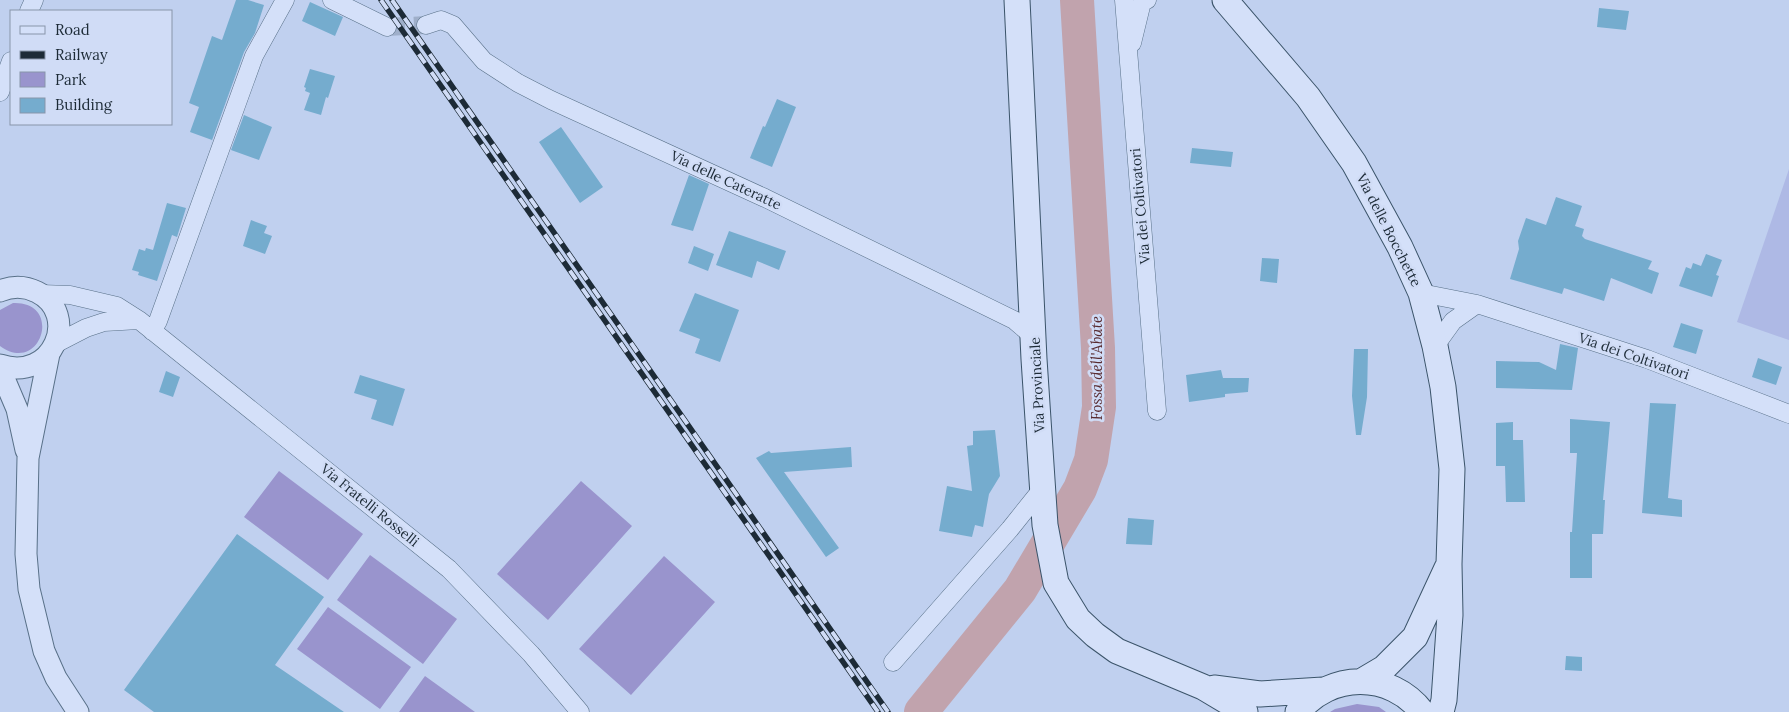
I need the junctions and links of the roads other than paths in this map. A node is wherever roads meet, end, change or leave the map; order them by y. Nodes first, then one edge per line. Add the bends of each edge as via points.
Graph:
1 (285, 0) edge
2 (332, 0) edge
3 (1017, 0) edge
4 (1124, 0) edge
5 (1147, 0) edge
6 (1225, 0) edge
7 (426, 25) tunnel mouth
8 (387, 26) tunnel mouth
9 (1128, 58) junction
10 (10, 64) edge
11 (0, 92) edge
12 (0, 273) edge
13 (21, 287) junction
14 (0, 291) edge
15 (1421, 293) junction
16 (41, 294) junction
17 (1477, 304) junction
18 (146, 326) junction
19 (1034, 337) junction
20 (1435, 346) junction
21 (52, 349) junction
22 (0, 365) edge
23 (0, 369) edge
24 (1157, 411) dead end
25 (1789, 414) edge
26 (28, 458) junction
27 (1042, 489) junction
28 (1449, 564) junction
29 (893, 662) dead end
30 (1362, 681) junction
31 (1203, 687) junction
32 (1323, 690) junction
33 (78, 712) edge
34 (580, 712) edge
35 (1245, 712) edge
36 (1298, 712) edge
37 (1422, 712) edge
38 (1441, 712) edge

1 - 18 street via 254,56 158,321
2 - 8 street
3 - 19 main road, Via Provinciale
4 - 9 street, Via dei Coltivatori
5 - 9 street via 1142,2
6 - 15 main road, Via delle Bocchette via 1308,97 1354,163
7 - 19 street, Via delle Cateratte via 441,20 453,25 484,61 518,83 774,202 1014,320
9 - 24 street, Via dei Coltivatori
10 - 11 street
12 - 13 street
13 - 14 street
13 - 16 street
15 - 17 street, Via dei Coltivatori
15 - 20 main road, Via delle Bocchette
16 - 18 street, Via Fratelli Rosselli via 70,295 117,306
16 - 21 street via 57,317 58,333
17 - 20 street via 1453,321
17 - 25 street, Via dei Coltivatori via 1646,359
18 - 21 street via 104,322 86,328
18 - 34 street, Via Fratelli Rosselli via 449,569 532,654
19 - 27 main road, Via Provinciale
20 - 28 main road, Via delle Bocchette via 1452,469
21 - 22 street via 38,363 25,368 11,369
21 - 26 street
23 - 26 street via 17,409
26 - 33 street via 26,554 30,589 44,651 56,678
27 - 29 street
27 - 31 main road, Via Provinciale via 1056,583 1078,619 1118,651
28 - 30 main road, Via delle Bocchette via 1415,637 1384,668
28 - 38 main road, Via delle Bocchette via 1450,615
30 - 32 main road via 1342,683
30 - 37 main road via 1400,691
31 - 32 main road, Via Provinciale via 1260,694
31 - 35 main road, Via Provinciale
32 - 36 main road

